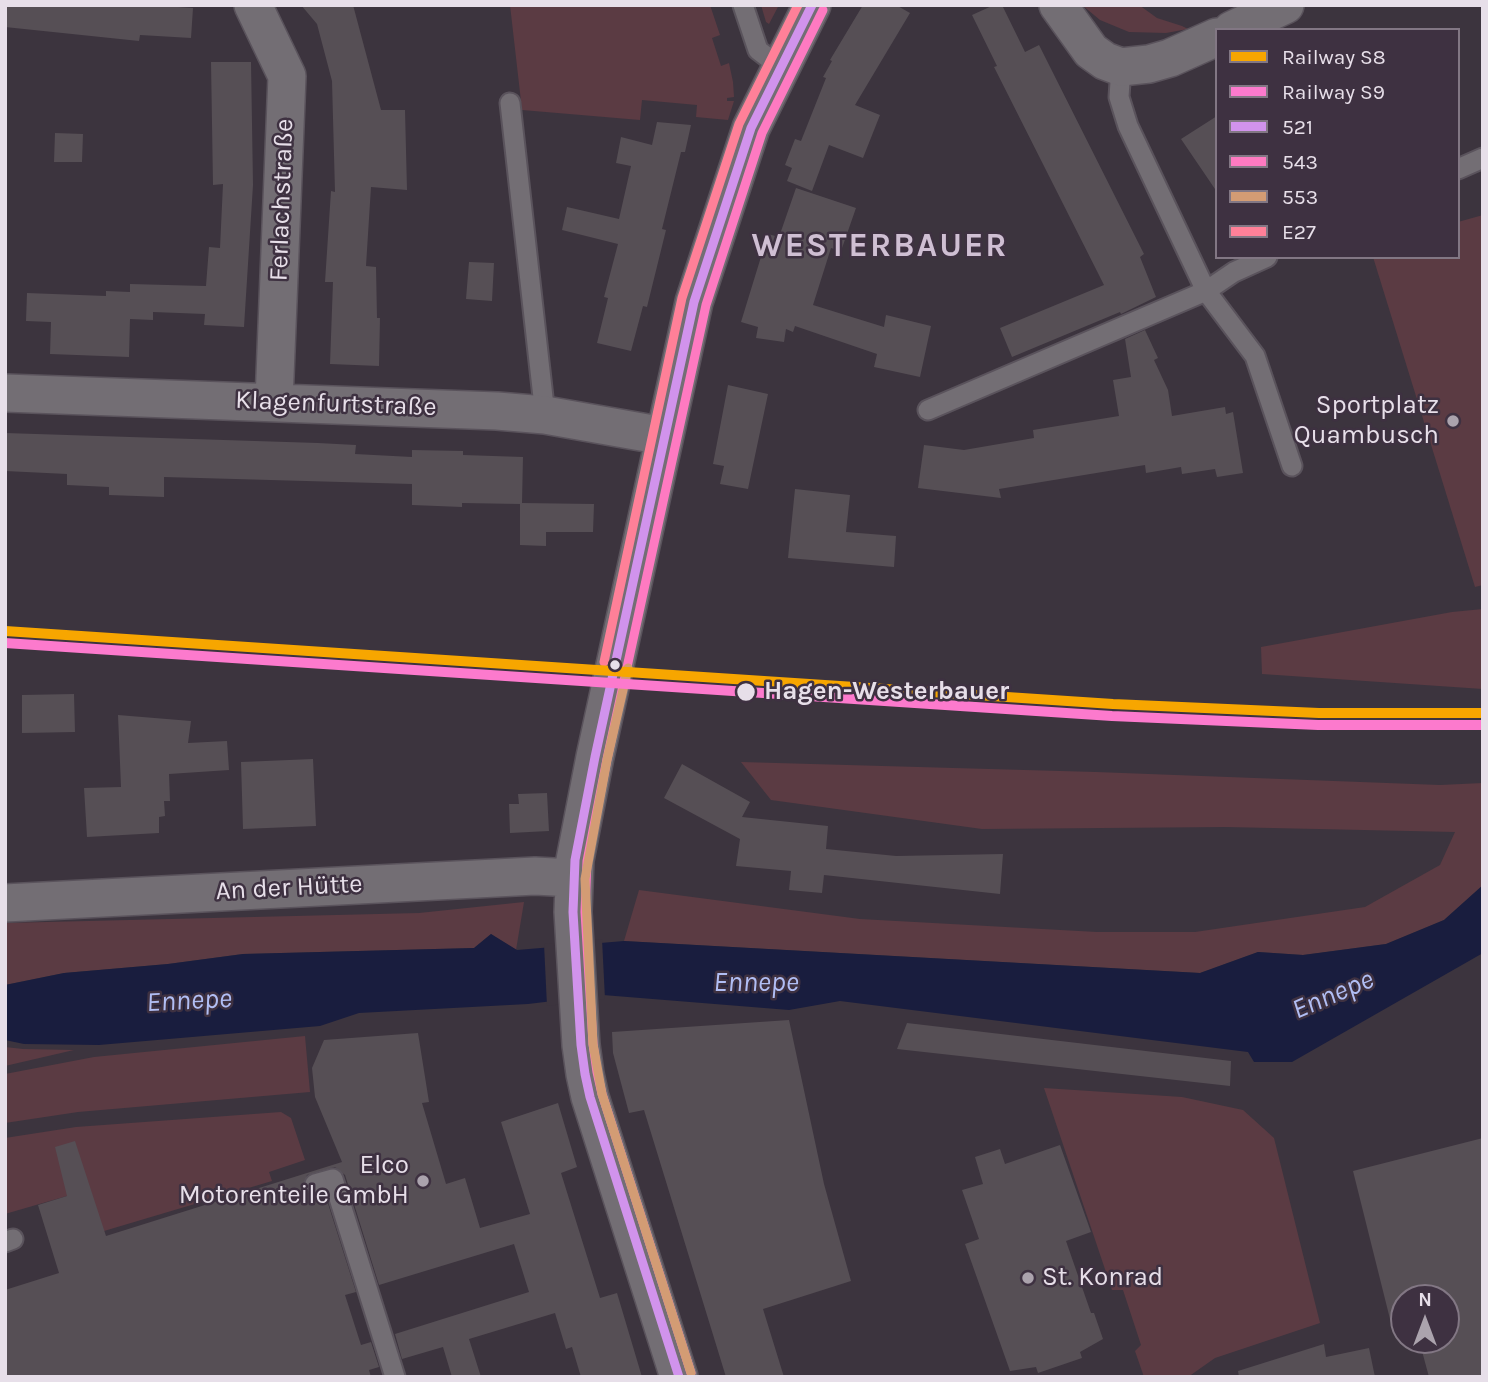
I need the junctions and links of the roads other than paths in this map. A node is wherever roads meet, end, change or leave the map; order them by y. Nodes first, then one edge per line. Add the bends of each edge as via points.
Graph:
1 (253, 5) edge
2 (743, 5) edge
3 (811, 5) edge
4 (1059, 5) edge
5 (1286, 5) edge
6 (1236, 28) edge
7 (1215, 38) edge
8 (780, 67) junction
9 (1121, 67) junction
10 (510, 103) dead end
11 (1483, 158) edge
12 (1460, 168) edge
13 (1263, 259) edge
14 (1206, 290) junction
15 (5, 393) edge
16 (274, 401) junction
17 (928, 410) dead end
18 (545, 415) junction
19 (664, 436) junction
20 (1292, 466) dead end
21 (573, 895) junction
22 (5, 903) edge
23 (315, 1184) dead end
24 (393, 1376) edge
25 (679, 1377) edge

1 - 16 street, Ferlachstraße via 287,76
2 - 8 lane via 758,50
3 - 8 street
4 - 9 street via 1091,51
5 - 6 street
7 - 9 street via 1170,58
8 - 19 street via 751,128 694,302
9 - 14 lane via 1119,97 1128,126
10 - 18 lane
11 - 12 lane
13 - 14 lane
14 - 17 lane
14 - 20 lane via 1255,356
15 - 16 street, Klagenfurtstraße
16 - 18 street, Klagenfurtstraße
18 - 19 street, Klagenfurtstraße
19 - 21 street via 595,757
21 - 22 street, An der Hütte via 535,876
21 - 25 street via 581,1045 590,1097
23 - 24 lane via 333,1179 356,1283

